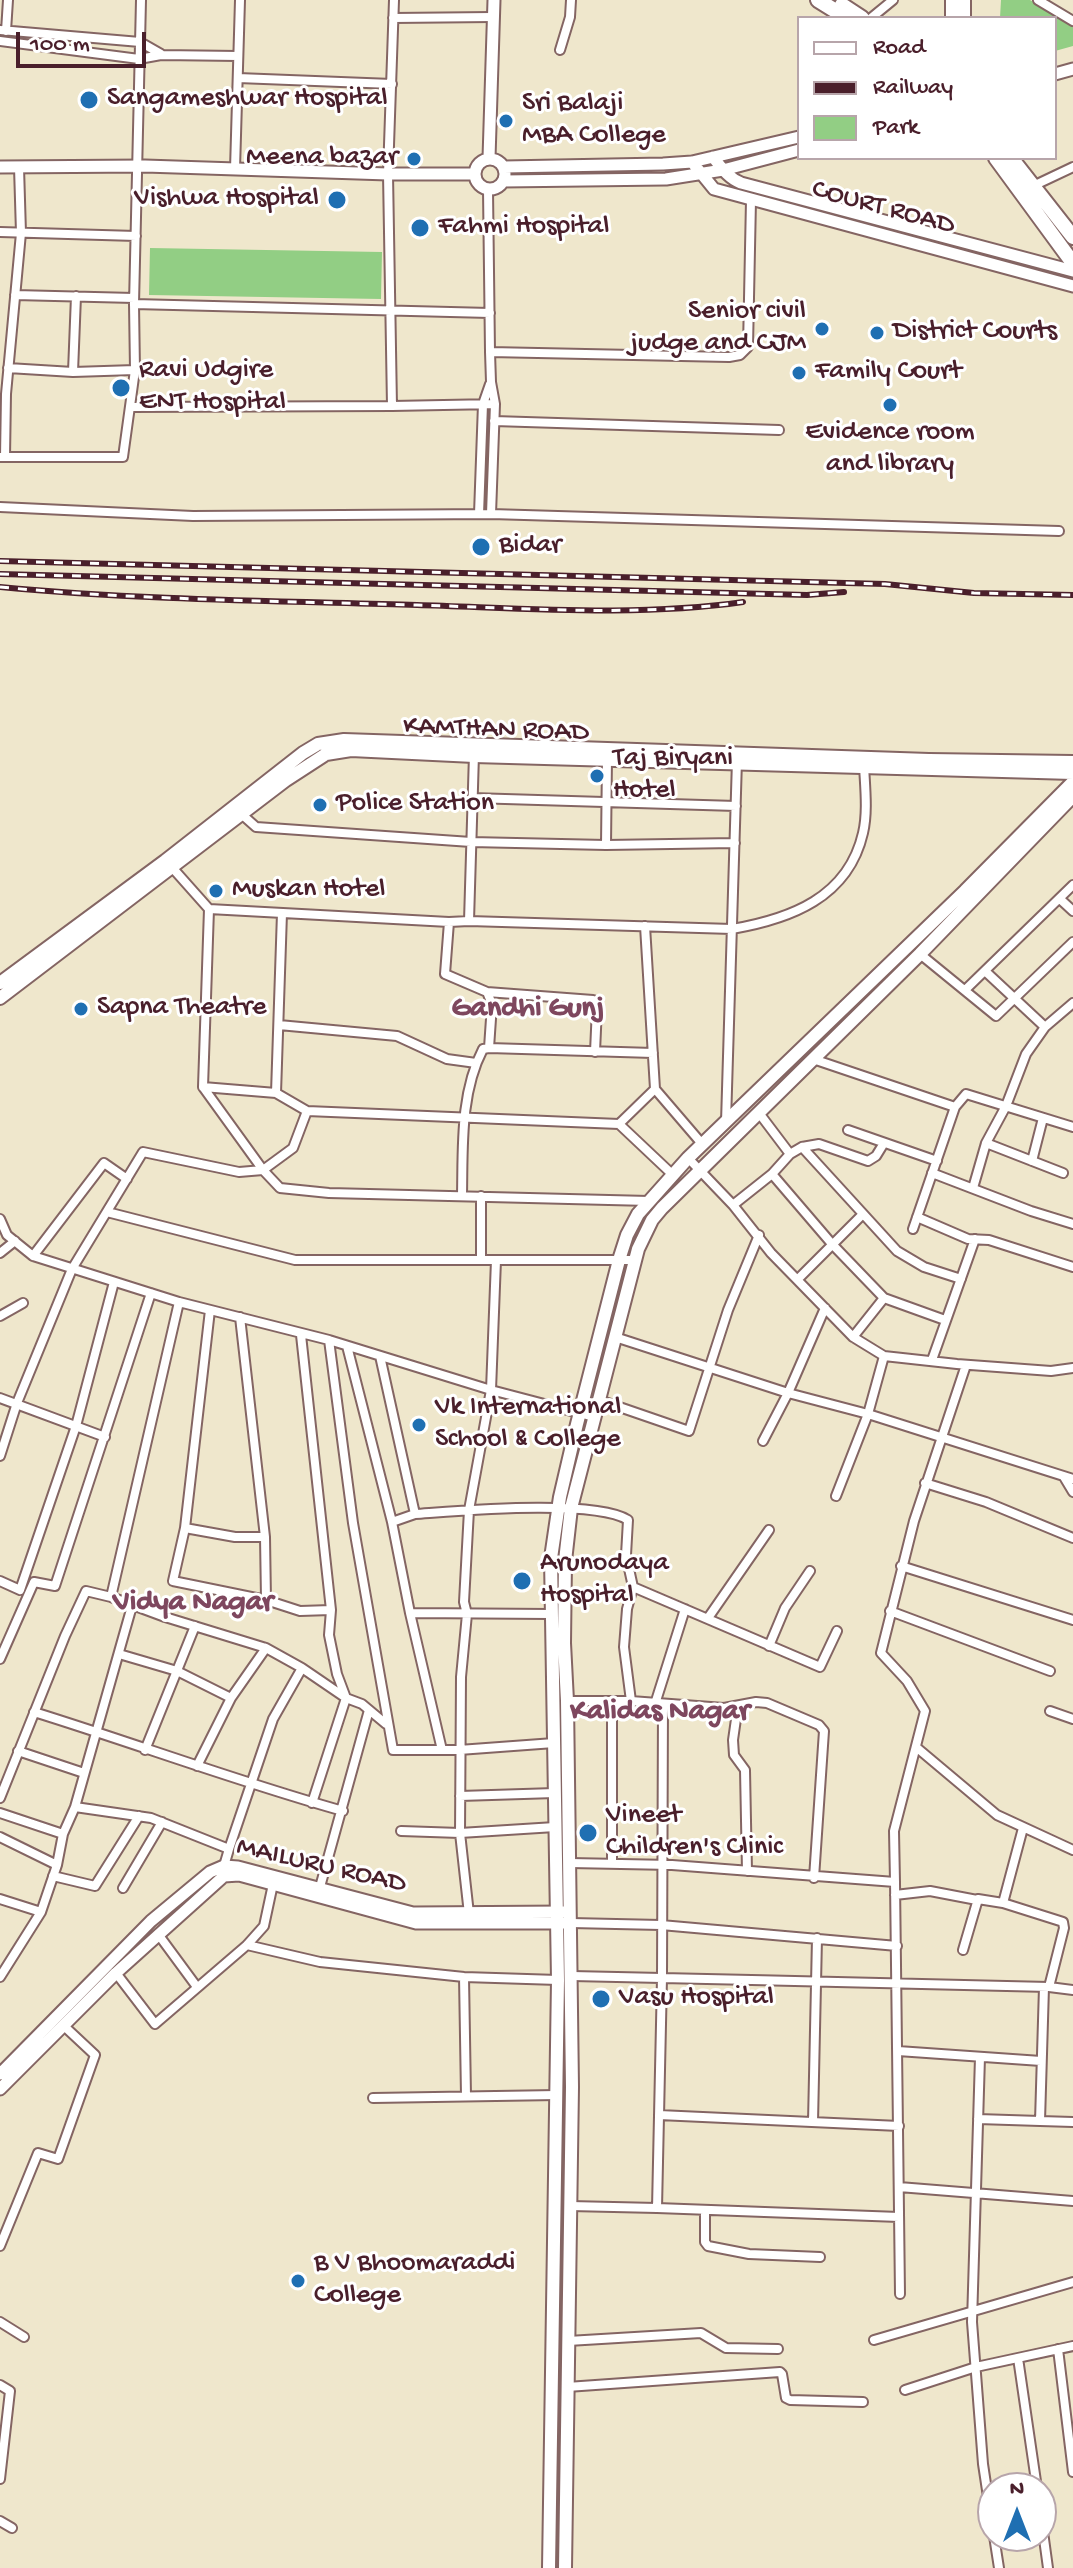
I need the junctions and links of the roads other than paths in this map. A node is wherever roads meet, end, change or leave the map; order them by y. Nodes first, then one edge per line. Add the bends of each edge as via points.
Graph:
1 (8, 0) edge
2 (141, 0) edge
3 (240, 0) edge
4 (394, 0) edge
5 (494, 0) edge
6 (571, 0) edge
7 (818, 0) edge
8 (835, 0) edge
9 (893, 0) edge
10 (1038, 0) edge
11 (844, 16) edge
12 (859, 16) edge
13 (873, 16) edge
14 (493, 17) junction
15 (393, 18) junction
16 (1073, 21) edge
17 (3, 30) edge
18 (0, 41) edge
19 (140, 42) junction
20 (560, 50) dead end
21 (161, 55) junction
22 (238, 56) junction
23 (139, 59) junction
24 (238, 78) junction
25 (392, 84) junction
26 (797, 137) edge
27 (797, 151) edge
28 (713, 157) junction
29 (489, 158) junction
30 (997, 160) edge
31 (1013, 160) edge
32 (692, 162) junction
33 (139, 166) junction
34 (0, 167) edge
35 (19, 167) junction
36 (504, 167) junction
37 (1073, 167) edge
38 (235, 169) junction
39 (723, 170) junction
40 (388, 174) junction
41 (474, 174) junction
42 (702, 174) junction
43 (503, 181) junction
44 (1033, 186) junction
45 (488, 190) junction
46 (751, 200) junction
47 (867, 216) junction
48 (862, 229) junction
49 (0, 232) edge
50 (21, 233) junction
51 (136, 236) junction
52 (1073, 237) edge
53 (1073, 263) edge
54 (1073, 271) edge
55 (1073, 286) edge
56 (15, 295) junction
57 (76, 296) junction
58 (134, 301) junction
59 (392, 311) junction
60 (490, 313) junction
61 (0, 328) edge
62 (12, 328) junction
63 (490, 352) junction
64 (8, 368) junction
65 (135, 370) junction
66 (73, 372) junction
67 (491, 382) junction
68 (3, 394) edge
69 (483, 404) junction
70 (495, 404) junction
71 (392, 406) junction
72 (132, 407) junction
73 (494, 421) junction
74 (779, 430) dead end
75 (3, 457) edge
76 (0, 507) edge
77 (479, 514) junction
78 (491, 514) junction
79 (1059, 531) dead end
80 (474, 751) junction
81 (607, 758) junction
82 (737, 758) junction
83 (1073, 762) edge
84 (864, 763) junction
85 (1073, 773) edge
86 (1073, 783) edge
87 (1073, 796) edge
88 (472, 798) junction
89 (607, 803) junction
90 (736, 806) junction
91 (238, 810) junction
92 (471, 842) junction
93 (735, 843) junction
94 (606, 845) junction
95 (169, 864) junction
96 (1073, 885) edge
97 (1060, 899) junction
98 (209, 909) junction
99 (1073, 911) edge
100 (282, 913) junction
101 (469, 921) junction
102 (449, 922) junction
103 (645, 926) junction
104 (732, 929) junction
105 (1073, 942) edge
106 (920, 954) junction
107 (38, 962) junction
108 (985, 971) junction
109 (0, 983) edge
110 (965, 990) junction
111 (487, 992) junction
112 (1013, 997) junction
113 (0, 998) edge
114 (1073, 1003) edge
115 (279, 1025) junction
116 (1045, 1027) junction
117 (489, 1048) junction
118 (595, 1052) junction
119 (653, 1053) junction
120 (813, 1059) junction
121 (476, 1063) junction
122 (203, 1087) junction
123 (655, 1089) junction
124 (276, 1093) junction
125 (1006, 1106) junction
126 (955, 1107) junction
127 (307, 1111) junction
128 (759, 1113) junction
129 (464, 1118) junction
130 (1043, 1118) junction
131 (726, 1123) junction
132 (619, 1124) junction
133 (1073, 1127) edge
134 (848, 1130) dead end
135 (884, 1143) junction
136 (986, 1143) junction
137 (703, 1145) junction
138 (802, 1147) junction
139 (790, 1154) junction
140 (688, 1158) junction
141 (937, 1161) junction
142 (1032, 1161) junction
143 (263, 1170) junction
144 (702, 1171) junction
145 (932, 1173) junction
146 (1063, 1173) dead end
147 (772, 1174) junction
148 (673, 1175) junction
149 (127, 1179) junction
150 (973, 1188) junction
151 (462, 1195) junction
152 (481, 1196) junction
153 (649, 1201) junction
154 (733, 1205) junction
155 (107, 1212) junction
156 (863, 1214) junction
157 (917, 1217) junction
158 (0, 1219) edge
159 (1073, 1224) edge
160 (913, 1229) dead end
161 (759, 1235) junction
162 (975, 1239) junction
163 (15, 1241) junction
164 (832, 1244) junction
165 (0, 1253) edge
166 (33, 1256) junction
167 (481, 1260) junction
168 (496, 1260) junction
169 (619, 1260) junction
170 (635, 1260) junction
171 (1073, 1267) edge
172 (72, 1269) junction
173 (798, 1279) junction
174 (961, 1279) junction
175 (114, 1282) junction
176 (151, 1293) junction
177 (884, 1298) junction
178 (179, 1302) junction
179 (23, 1303) dead end
180 (825, 1308) junction
181 (210, 1310) junction
182 (0, 1316) edge
183 (240, 1317) junction
184 (945, 1320) junction
185 (301, 1335) junction
186 (615, 1337) junction
187 (853, 1337) junction
188 (329, 1340) junction
189 (347, 1346) junction
190 (380, 1356) junction
191 (884, 1356) junction
192 (932, 1360) junction
193 (966, 1365) junction
194 (710, 1366) junction
195 (1073, 1368) edge
196 (491, 1390) junction
197 (788, 1393) junction
198 (0, 1398) edge
199 (599, 1400) junction
200 (17, 1403) junction
201 (579, 1414) junction
202 (868, 1414) junction
203 (594, 1417) junction
204 (76, 1426) junction
205 (105, 1437) junction
206 (940, 1438) junction
207 (763, 1441) dead end
208 (0, 1456) edge
209 (1069, 1478) edge
210 (925, 1483) junction
211 (1073, 1492) edge
212 (836, 1496) dead end
213 (564, 1508) junction
214 (469, 1510) junction
215 (415, 1514) junction
216 (392, 1522) junction
217 (185, 1528) junction
218 (769, 1530) dead end
219 (265, 1537) junction
220 (1073, 1538) edge
221 (901, 1566) junction
222 (810, 1571) dead end
223 (0, 1581) edge
224 (633, 1587) junction
225 (111, 1597) junction
226 (266, 1600) junction
227 (132, 1606) junction
228 (685, 1609) junction
229 (331, 1610) junction
230 (890, 1611) junction
231 (410, 1613) junction
232 (467, 1614) junction
233 (551, 1614) junction
234 (708, 1618) junction
235 (1073, 1620) edge
236 (195, 1626) junction
237 (837, 1631) dead end
238 (769, 1646) junction
239 (266, 1648) junction
240 (119, 1654) junction
241 (0, 1659) edge
242 (302, 1668) junction
243 (177, 1671) junction
244 (1050, 1671) dead end
245 (231, 1698) junction
246 (346, 1698) junction
247 (567, 1701) junction
248 (631, 1701) junction
249 (612, 1702) junction
250 (659, 1704) junction
251 (742, 1706) junction
252 (369, 1710) junction
253 (1050, 1711) dead end
254 (34, 1712) junction
255 (1073, 1719) edge
256 (387, 1724) junction
257 (97, 1731) junction
258 (554, 1743) junction
259 (916, 1747) junction
260 (145, 1750) junction
261 (442, 1750) junction
262 (459, 1750) junction
263 (18, 1751) junction
264 (197, 1766) junction
265 (84, 1773) junction
266 (251, 1783) junction
267 (555, 1793) junction
268 (460, 1796) junction
269 (0, 1798) edge
270 (312, 1803) junction
271 (75, 1807) junction
272 (343, 1811) junction
273 (0, 1813) edge
274 (139, 1816) junction
275 (162, 1822) junction
276 (555, 1827) junction
277 (1023, 1828) junction
278 (401, 1831) dead end
279 (460, 1833) junction
280 (63, 1834) junction
281 (0, 1837) edge
282 (229, 1849) junction
283 (1073, 1850) edge
284 (570, 1863) junction
285 (612, 1864) junction
286 (57, 1865) junction
287 (663, 1865) junction
288 (224, 1866) junction
289 (747, 1871) junction
290 (53, 1876) junction
291 (814, 1878) junction
292 (895, 1882) junction
293 (273, 1884) junction
294 (320, 1887) junction
295 (123, 1888) dead end
296 (895, 1895) junction
297 (0, 1899) edge
298 (977, 1900) junction
299 (1003, 1903) junction
300 (41, 1912) junction
301 (469, 1914) junction
302 (556, 1918) junction
303 (571, 1918) junction
304 (661, 1925) junction
305 (158, 1934) junction
306 (817, 1938) junction
307 (247, 1945) junction
308 (897, 1946) junction
309 (963, 1950) dead end
310 (116, 1973) junction
311 (572, 1976) junction
312 (0, 1977) edge
313 (464, 1977) junction
314 (662, 1978) junction
315 (558, 1980) junction
316 (897, 1982) junction
317 (818, 1983) junction
318 (197, 1987) junction
319 (1047, 1987) junction
320 (1073, 1990) edge
321 (64, 2026) junction
322 (898, 2051) junction
323 (980, 2057) junction
324 (1041, 2061) junction
325 (0, 2074) edge
326 (0, 2089) edge
327 (557, 2095) junction
328 (466, 2096) junction
329 (373, 2098) dead end
330 (659, 2115) junction
331 (978, 2119) junction
332 (1040, 2121) junction
333 (813, 2122) junction
334 (1073, 2122) edge
335 (899, 2126) junction
336 (899, 2187) junction
337 (977, 2195) junction
338 (1073, 2201) edge
339 (570, 2206) junction
340 (657, 2208) junction
341 (705, 2210) junction
342 (899, 2217) junction
343 (0, 2246) edge
344 (820, 2257) dead end
345 (1073, 2282) edge
346 (900, 2294) dead end
347 (972, 2311) junction
348 (0, 2322) edge
349 (24, 2337) dead end
350 (874, 2340) dead end
351 (568, 2341) junction
352 (1073, 2346) edge
353 (778, 2349) dead end
354 (1058, 2349) junction
355 (1018, 2358) junction
356 (976, 2367) junction
357 (0, 2385) edge
358 (567, 2387) junction
359 (905, 2390) dead end
360 (863, 2402) dead end
361 (3, 2417) edge
362 (984, 2472) edge
363 (1035, 2472) edge
364 (1073, 2472) edge
365 (0, 2479) edge
366 (0, 2521) edge
367 (12, 2528) dead end
368 (549, 2568) edge
369 (565, 2568) edge

1 - 17 street
2 - 19 street
3 - 22 street
4 - 15 street
5 - 14 street
6 - 20 street
7 - 11 highway
8 - 12 highway
9 - 13 street
10 - 16 street
14 - 15 street
14 - 29 street
15 - 25 street
17 - 19 street
18 - 23 street
19 - 21 street
19 - 23 street
21 - 22 street
21 - 23 street
22 - 24 street
23 - 33 street
24 - 25 street
24 - 38 street
25 - 40 street
26 - 28 street
27 - 39 street
28 - 32 street
28 - 39 street
29 - 36 street
29 - 41 street via 478,163
30 - 53 highway
31 - 44 highway
32 - 36 street
32 - 42 street, COURT ROAD
33 - 35 street
33 - 38 street
33 - 51 street
34 - 35 street
35 - 50 street
36 - 43 street
37 - 44 street
38 - 40 street
39 - 42 street
39 - 47 street via 741,183
40 - 41 street
40 - 59 street
41 - 45 street via 478,185
42 - 43 street
42 - 46 street, COURT ROAD via 714,189
43 - 45 street
44 - 52 highway
45 - 60 street
46 - 48 street, COURT ROAD
46 - 63 street via 748,347 740,355
47 - 48 street
47 - 54 street
48 - 55 street, COURT ROAD
49 - 50 street
50 - 51 street
50 - 56 street
51 - 58 street
56 - 57 street
56 - 62 street
57 - 58 street
57 - 66 street
58 - 59 street
58 - 65 street
59 - 60 street
59 - 71 street
60 - 63 street
61 - 62 street
62 - 64 street
63 - 67 street
64 - 66 street
64 - 68 street
65 - 66 street
65 - 72 street
67 - 69 street
67 - 70 street
68 - 75 street
69 - 70 street
69 - 71 street
69 - 77 street
70 - 73 street
71 - 72 street
72 - 75 street via 123,457
73 - 74 street
73 - 78 street
76 - 77 street via 193,516
77 - 78 street
78 - 79 street
80 - 81 main road, KAMTHAN ROAD
80 - 82 main road, KAMTHAN ROAD
80 - 88 street
80 - 91 main road, KAMTHAN ROAD via 344,740 318,744 278,770
81 - 82 main road, KAMTHAN ROAD
81 - 89 street
82 - 84 main road, KAMTHAN ROAD
82 - 90 street
83 - 84 main road, KAMTHAN ROAD
84 - 85 main road, KAMTHAN ROAD
84 - 104 street via 863,833 847,871 815,903 769,922
86 - 131 main road
87 - 106 main road
88 - 89 street
88 - 92 street
89 - 90 street
89 - 94 street
90 - 93 street
91 - 92 street via 256,827
91 - 95 main road, KAMTHAN ROAD
92 - 94 street
92 - 101 street
93 - 94 street
93 - 104 street
95 - 98 street
95 - 107 main road, KAMTHAN ROAD
96 - 97 street
97 - 99 street
97 - 108 street
98 - 100 street
98 - 122 street
100 - 102 street
100 - 115 street
101 - 102 street
101 - 103 street
102 - 111 street via 445,974
103 - 104 street
103 - 119 street
104 - 131 street
105 - 112 street
106 - 110 street
106 - 120 main road
107 - 109 main road, KAMTHAN ROAD
107 - 113 main road, KAMTHAN ROAD
108 - 110 street
108 - 112 street
110 - 112 street via 996,1016
111 - 117 street via 492,1004
111 - 118 street via 593,1000
112 - 116 street
114 - 116 street
115 - 121 street via 397,1036 447,1059
115 - 124 street
116 - 125 street via 1026,1054
117 - 118 street
117 - 121 street
118 - 119 street
119 - 123 street
120 - 126 street
120 - 128 main road
121 - 129 street
122 - 124 street
122 - 143 street
123 - 132 street
123 - 137 street
124 - 127 street
125 - 126 street via 966,1094
125 - 130 street
125 - 136 street
126 - 141 street
127 - 129 street
127 - 143 street via 293,1148
128 - 139 street
128 - 144 main road
129 - 132 street
129 - 151 street
130 - 133 street
130 - 142 street
131 - 137 main road
132 - 148 street
134 - 135 street
135 - 138 street via 868,1161 819,1144
135 - 141 street
136 - 142 street
136 - 150 street
137 - 140 main road
138 - 139 street
138 - 156 street
139 - 147 street
140 - 144 street
140 - 148 main road
141 - 145 street
142 - 146 street
143 - 149 street via 239,1172 143,1152
143 - 151 street via 280,1188
144 - 154 street
144 - 170 main road via 652,1220
145 - 150 street
145 - 157 street
147 - 154 street
147 - 164 street
148 - 153 main road
149 - 155 street
149 - 166 street via 104,1163
150 - 159 street
151 - 152 street
152 - 153 street
152 - 167 street
153 - 169 main road via 633,1222
154 - 161 street
155 - 167 street via 295,1260
155 - 172 street
156 - 164 street
156 - 174 street via 897,1251
157 - 160 street
157 - 162 street
158 - 163 street
161 - 173 street
161 - 194 street
162 - 171 street
162 - 174 street
163 - 165 street
163 - 166 street
164 - 173 street
164 - 177 street
166 - 172 street
167 - 168 street
168 - 169 street
168 - 196 street
169 - 170 street
169 - 201 main road
170 - 186 main road
172 - 175 street
172 - 200 street
173 - 180 street
174 - 184 street
175 - 176 street
175 - 204 street
176 - 178 street
176 - 205 street
177 - 184 street
177 - 187 street
178 - 181 street
178 - 225 street
179 - 182 street
180 - 187 street
180 - 197 street
181 - 183 street
181 - 217 street
183 - 185 street
183 - 219 street
184 - 192 street
185 - 188 street
185 - 229 street
186 - 194 street
186 - 199 main road
187 - 191 street
188 - 189 street
188 - 256 street
189 - 190 street
189 - 216 street
190 - 196 street
190 - 215 street
191 - 192 street
191 - 202 street
192 - 193 street
193 - 195 street
193 - 206 street
194 - 197 street
194 - 199 street via 689,1431
196 - 201 street
196 - 214 street
197 - 202 street
197 - 207 street
198 - 200 street
199 - 203 main road
200 - 204 street
200 - 208 street
201 - 203 street
201 - 213 main road
202 - 206 street
202 - 212 street
203 - 213 main road
204 - 205 street
204 - 223 street via 20,1590
205 - 241 street via 55,1586 34,1582
206 - 209 street
206 - 210 street
209 - 211 street
210 - 220 street
210 - 221 street
213 - 214 street
213 - 224 street via 619,1514 628,1520 626,1555
213 - 233 main road via 551,1558
213 - 247 main road
214 - 215 street
214 - 232 street
215 - 216 street
216 - 231 street
217 - 219 street
217 - 226 street via 173,1581
218 - 234 street
219 - 226 street
221 - 230 street
221 - 235 street
222 - 238 street via 785,1608
224 - 228 street
224 - 248 street via 624,1647
225 - 227 street
225 - 254 street via 83,1593
226 - 229 street via 300,1611
227 - 236 street
227 - 240 street
228 - 234 street
228 - 250 street
229 - 246 street via 329,1635
230 - 244 street
230 - 259 street via 881,1653 925,1711
231 - 232 street
231 - 261 street
232 - 233 street
232 - 262 street
233 - 258 main road
234 - 238 street
236 - 239 street
236 - 243 street
237 - 238 street via 820,1667
239 - 242 street
239 - 245 street
240 - 243 street
240 - 257 street
242 - 246 street
242 - 266 street via 273,1719
243 - 245 street
243 - 260 street
245 - 264 street
246 - 252 street
246 - 270 street
247 - 249 street
247 - 284 main road
248 - 249 street
248 - 250 street
249 - 285 street
250 - 251 street
250 - 287 street
251 - 289 street via 733,1740 734,1755 745,1770
251 - 291 street via 767,1703 822,1727
252 - 256 street
252 - 272 street
253 - 255 street
254 - 257 street
254 - 263 street
256 - 261 street via 393,1750
257 - 260 street
257 - 265 street
258 - 262 street
258 - 267 main road
259 - 277 street via 980,1803
259 - 292 street via 894,1831
260 - 264 street
261 - 262 street
262 - 268 street
263 - 265 street
263 - 269 street
264 - 266 street
265 - 271 street
266 - 270 street
266 - 282 street
267 - 268 street
267 - 276 main road
268 - 279 street
270 - 272 street
271 - 274 street
271 - 280 street
272 - 294 street
273 - 280 street
274 - 275 street
274 - 290 street via 95,1886
275 - 282 street
275 - 295 street
276 - 279 street
276 - 302 main road
277 - 283 street
277 - 299 street
278 - 279 street
279 - 301 street
280 - 286 street
281 - 286 street
282 - 288 street
284 - 285 street
284 - 303 main road
285 - 287 street
286 - 290 street
287 - 289 street
287 - 304 street
288 - 294 street, MAILURU ROAD
288 - 325 street, MAILURU ROAD via 151,1921
289 - 291 street
290 - 300 street
291 - 292 street
292 - 296 street
293 - 302 street via 416,1923
293 - 305 street via 239,1875 220,1877
293 - 307 street via 264,1926
294 - 301 street, MAILURU ROAD via 408,1912
296 - 298 street via 930,1891
296 - 308 street
297 - 300 street
298 - 299 street
298 - 309 street
299 - 319 street via 1063,1922
300 - 312 street
301 - 302 street, MAILURU ROAD
302 - 303 street
302 - 315 main road
303 - 304 street
303 - 311 main road
304 - 306 street
304 - 314 street
305 - 310 street
305 - 318 street
306 - 308 street
306 - 317 street
307 - 313 street via 312,1961
307 - 318 street
308 - 316 street
310 - 318 street via 155,2024
310 - 321 street
311 - 314 street
311 - 339 main road
313 - 315 street
313 - 328 street
314 - 317 street
314 - 330 street
315 - 327 main road
316 - 317 street
316 - 319 street
316 - 322 street
317 - 333 street
319 - 320 street
319 - 324 street
321 - 326 street
321 - 343 street via 95,2055 58,2159 38,2153
322 - 323 street
322 - 335 street
323 - 324 street
323 - 331 street
324 - 332 street
327 - 328 street
327 - 368 main road
328 - 329 street
330 - 333 street
330 - 340 street
331 - 332 street
331 - 337 street
332 - 334 street
333 - 335 street
335 - 336 street
336 - 337 street
336 - 342 street
337 - 338 street
337 - 347 street
339 - 340 street
339 - 351 main road
340 - 341 street
341 - 342 street
341 - 344 street via 707,2246
342 - 346 street
345 - 347 street
347 - 350 street
347 - 356 street
348 - 349 street
351 - 353 street via 701,2333 729,2348
351 - 358 main road
352 - 354 street
354 - 355 street
354 - 364 street
355 - 356 street
355 - 363 street
356 - 359 street
356 - 362 street
357 - 361 street via 10,2391
358 - 360 street via 780,2372 790,2400
358 - 369 main road
361 - 365 street
366 - 367 street

